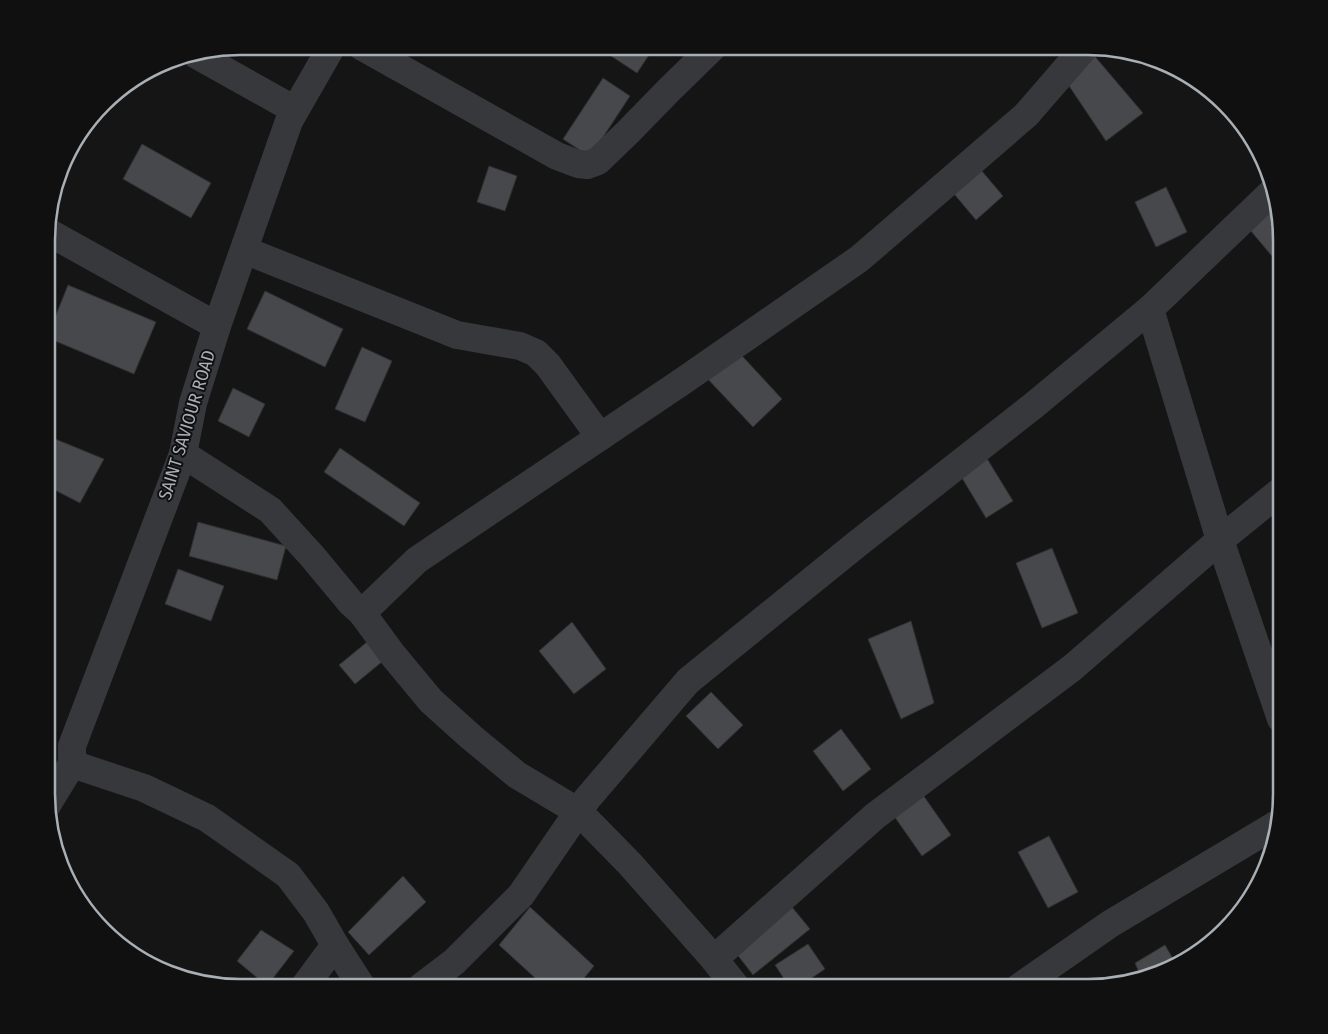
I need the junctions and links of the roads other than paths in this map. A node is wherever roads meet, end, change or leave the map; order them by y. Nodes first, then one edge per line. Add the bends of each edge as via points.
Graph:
1 (327, 55) edge
2 (377, 55) edge
3 (705, 55) edge
4 (1078, 55) edge
5 (204, 59) edge
6 (295, 110) junction
7 (1268, 196) edge
8 (55, 236) edge
9 (244, 250) junction
10 (1150, 309) junction
11 (218, 326) junction
12 (600, 437) junction
13 (183, 454) junction
14 (1273, 497) edge
15 (1220, 540) junction
16 (362, 613) junction
17 (1273, 696) edge
18 (72, 764) junction
19 (55, 790) edge
20 (579, 812) junction
21 (1269, 829) edge
22 (335, 945) junction
23 (714, 959) junction
24 (310, 979) edge
25 (357, 979) edge
26 (432, 979) edge
27 (730, 979) edge
28 (1031, 979) edge

1 - 6 street, SAINT SAVIOUR ROAD
2 - 3 street via 557,156 587,165 598,162
4 - 12 street via 1026,115 859,259
5 - 6 street
6 - 9 street, SAINT SAVIOUR ROAD
7 - 10 street
8 - 11 street
9 - 11 street, SAINT SAVIOUR ROAD
9 - 12 street via 457,335 520,346 536,353
10 - 15 street
10 - 20 street via 688,681
11 - 13 street, SAINT SAVIOUR ROAD via 193,403
12 - 16 street via 417,560
13 - 16 street via 270,510
13 - 18 street, SAINT SAVIOUR ROAD via 72,746
14 - 15 street
15 - 17 street
15 - 23 street via 1072,668 875,816
16 - 20 street via 431,701 517,775
18 - 19 street, SAINT SAVIOUR ROAD
18 - 22 street via 144,788 207,818 288,875 316,912
20 - 23 street
20 - 26 street via 521,895 454,962
21 - 28 street via 1110,924
22 - 24 street
22 - 25 street
23 - 27 street

